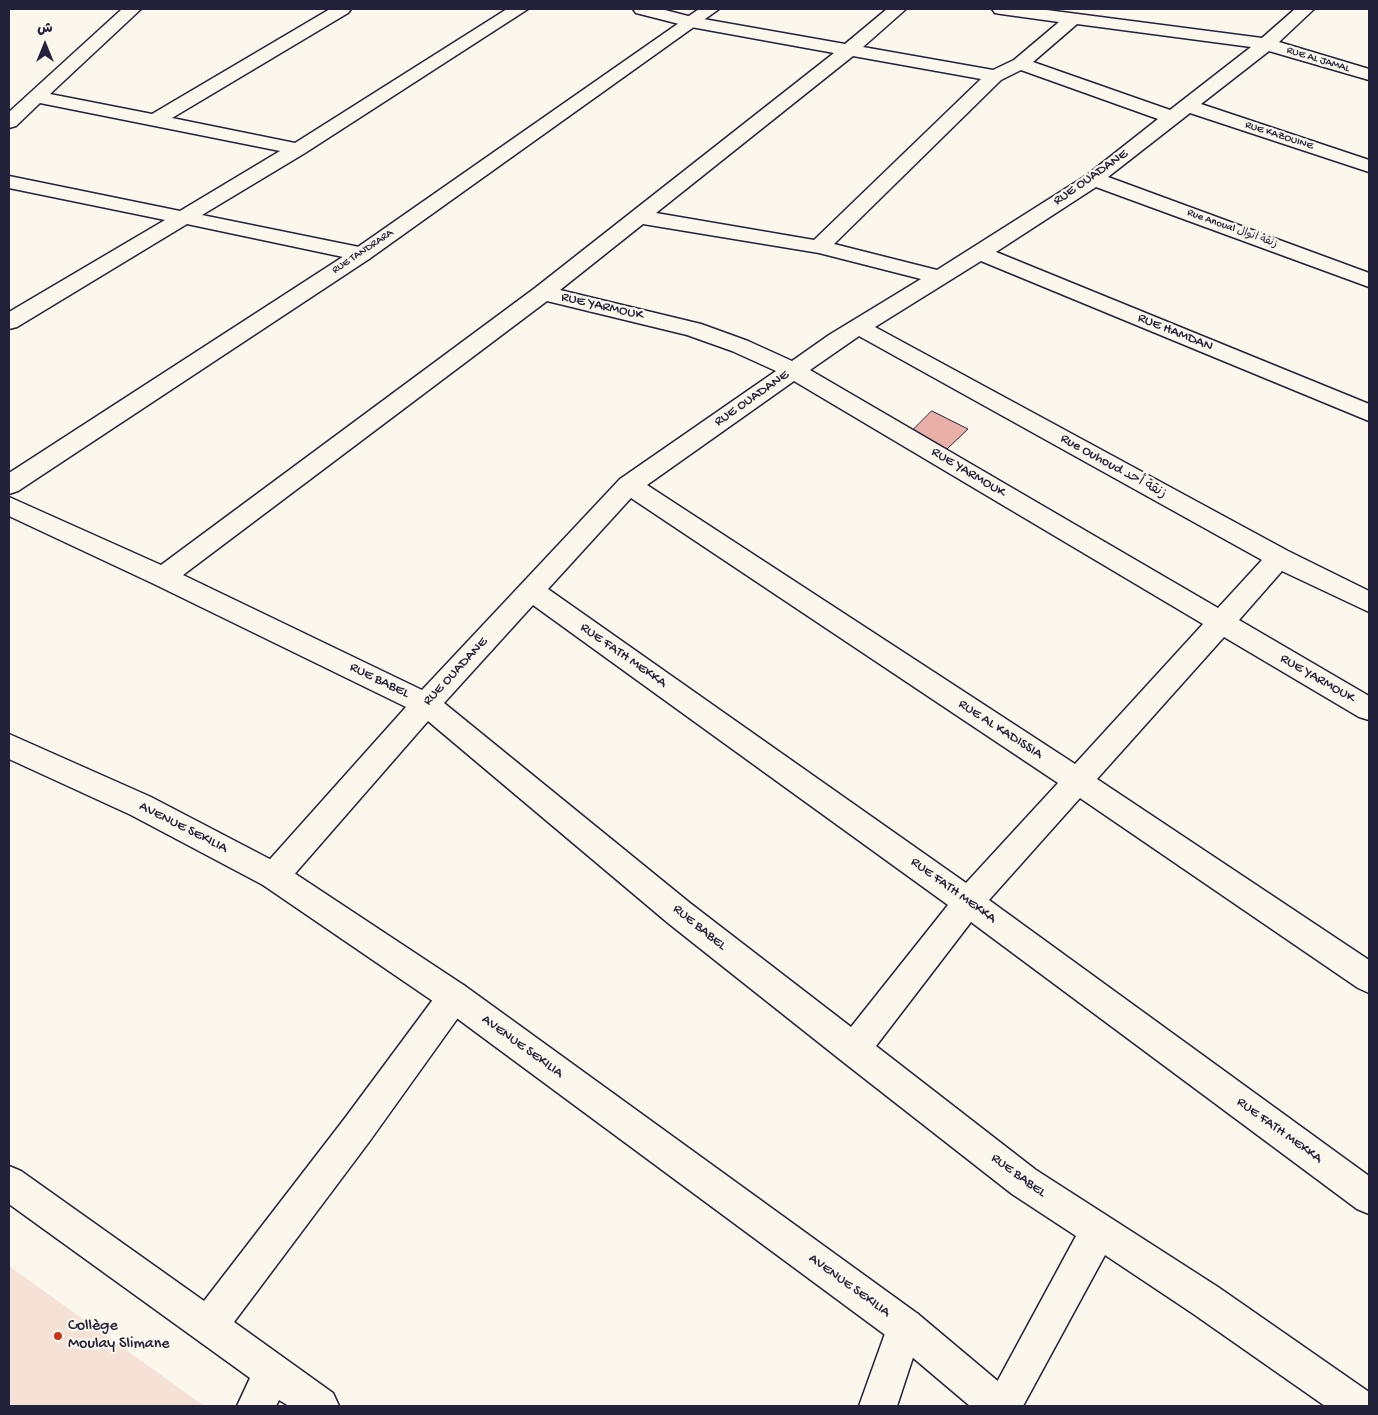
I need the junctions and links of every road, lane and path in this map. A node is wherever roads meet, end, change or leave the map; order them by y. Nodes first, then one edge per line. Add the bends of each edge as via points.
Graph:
1 (132, 9) edge
2 (342, 9) edge
3 (519, 9) edge
4 (642, 9) edge
5 (710, 9) edge
6 (896, 9) edge
7 (1001, 9) edge
8 (1305, 9) edge
9 (1072, 20) junction
10 (691, 22) junction
11 (1266, 44) junction
12 (848, 51) junction
13 (1020, 64) junction
14 (1369, 75) edge
15 (994, 76) junction
16 (37, 97) junction
17 (1181, 112) junction
18 (157, 119) junction
19 (9, 122) edge
20 (298, 149) junction
21 (1369, 166) edge
22 (1094, 179) junction
23 (9, 182) edge
24 (640, 217) junction
25 (184, 218) junction
26 (819, 247) junction
27 (980, 253) junction
28 (362, 254) junction
29 (939, 278) junction
30 (1369, 280) edge
31 (543, 293) junction
32 (9, 322) edge
33 (859, 326) junction
34 (793, 370) junction
35 (1369, 413) edge
36 (629, 484) junction
37 (9, 485) edge
38 (9, 506) edge
39 (1279, 558) junction
40 (162, 577) junction
41 (532, 592) junction
42 (1369, 602) edge
43 (1220, 622) junction
44 (426, 704) junction
45 (1369, 709) edge
46 (9, 746) edge
47 (1079, 782) junction
48 (274, 876) junction
49 (968, 902) junction
50 (1369, 978) edge
51 (454, 997) junction
52 (853, 1050) junction
53 (9, 1183) edge
54 (1369, 1197) edge
55 (1098, 1232) junction
56 (207, 1327) junction
57 (905, 1327) junction
58 (273, 1374) junction
59 (256, 1406) edge
60 (320, 1406) edge
61 (878, 1406) edge
62 (1001, 1406) edge
63 (1358, 1406) edge

1 - 16 street
2 - 18 street
3 - 20 street
4 - 10 street
5 - 10 street, RUE TANDRARA
6 - 12 street
7 - 9 street, RUE AL JAMAL
8 - 11 street, RUE OUADANE
9 - 11 street, RUE AL JAMAL
9 - 13 street
10 - 12 street
10 - 28 street, RUE TANDRARA
11 - 14 street, RUE AL JAMAL
11 - 17 street, RUE OUADANE
12 - 15 street
12 - 24 street
13 - 15 street
13 - 17 street, RUE KAZOUINE
15 - 26 street
16 - 18 street
16 - 19 street
17 - 21 street, RUE KAZOUINE
17 - 22 street, RUE OUADANE
18 - 20 street
20 - 25 street
22 - 27 street, RUE OUADANE
22 - 30 street, Rue Anoual زنقة انوال
23 - 25 street
24 - 26 street
24 - 31 street
25 - 28 street
25 - 32 street
26 - 29 street
27 - 29 street, RUE OUADANE
27 - 35 street, RUE HAMDAN
28 - 37 street, RUE TANDRARA
29 - 33 street, RUE OUADANE
31 - 34 street, RUE YARMOUK via 693,329
31 - 40 street
33 - 34 street, RUE OUADANE
33 - 39 street, Rue Ouhoud زنقة أحد
34 - 36 street, RUE OUADANE
34 - 43 street, RUE YARMOUK
36 - 41 street, RUE OUADANE
36 - 47 street, RUE AL KADISSIA
38 - 40 street, RUE BABEL
39 - 42 street, Rue Ouhoud زنقة أحد
39 - 43 street
40 - 44 street, RUE BABEL
41 - 44 street, RUE OUADANE
41 - 49 street, RUE FATH MEKKA
43 - 45 street, RUE YARMOUK
43 - 47 street
44 - 48 street, RUE OUADANE
44 - 52 street, RUE BABEL via 679,913
46 - 48 street, AVENUE SEKILIA via 141,806
47 - 49 street
47 - 50 street, RUE AL KADISSIA
48 - 51 street, AVENUE SEKILIA
49 - 52 street
49 - 54 street, RUE FATH MEKKA
51 - 56 street
51 - 57 street, AVENUE SEKILIA
52 - 55 street, RUE BABEL via 1024,1182
53 - 56 street
55 - 62 street
55 - 63 street, RUE BABEL via 1205,1300
56 - 58 street
57 - 61 street
57 - 62 street, AVENUE SEKILIA
58 - 59 street
58 - 60 street

